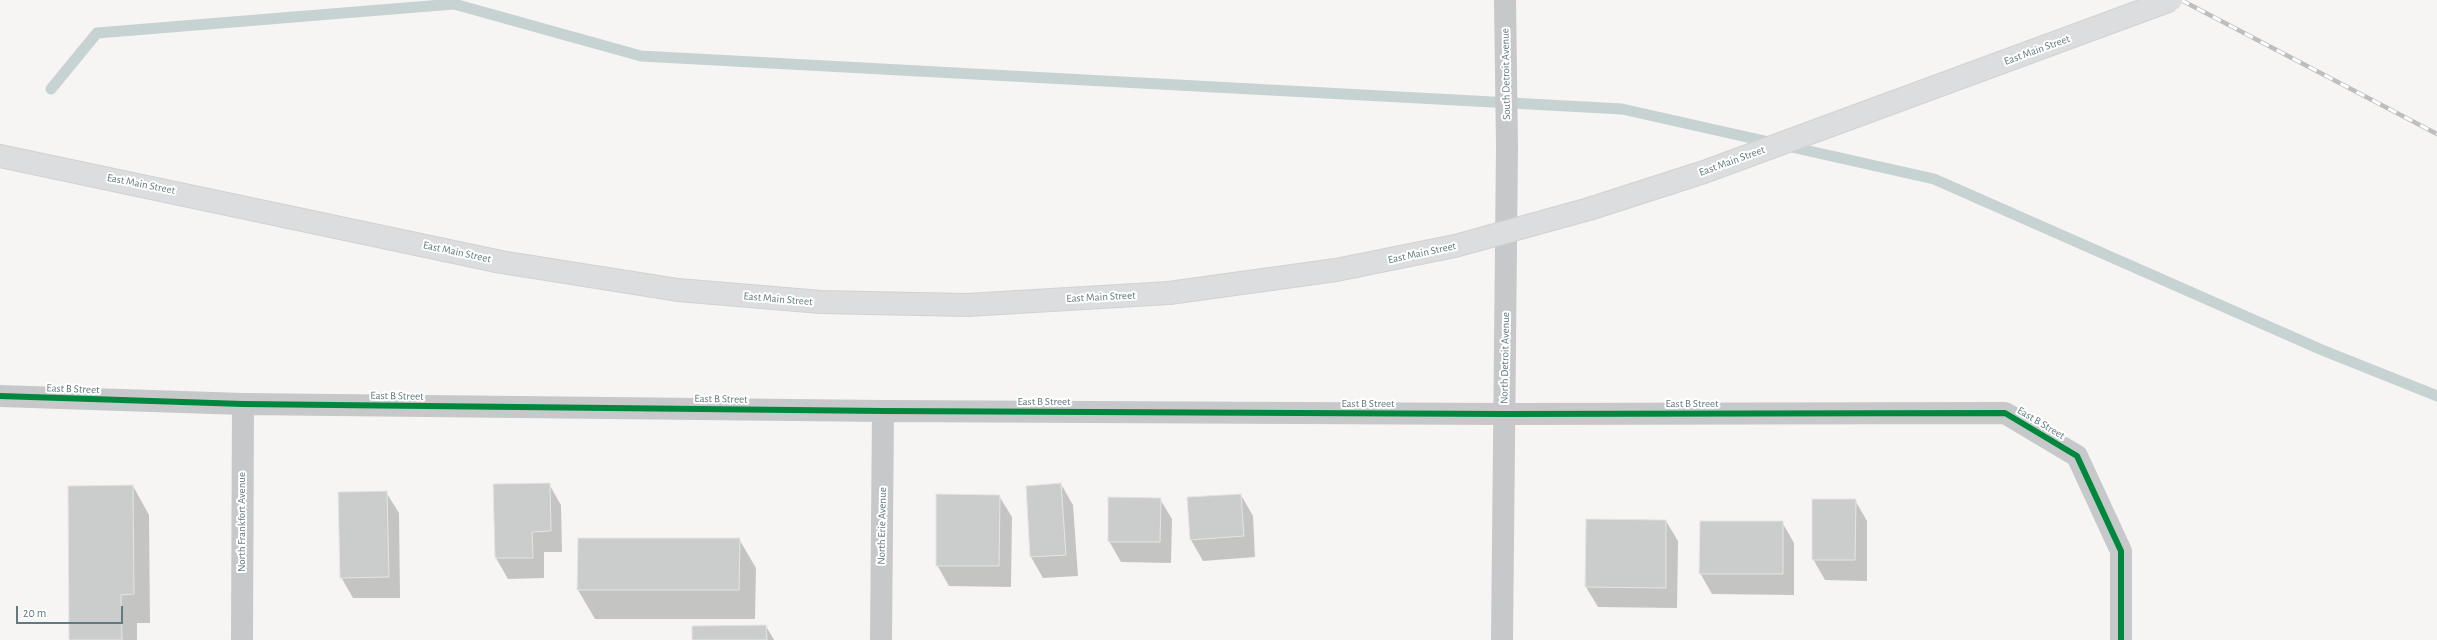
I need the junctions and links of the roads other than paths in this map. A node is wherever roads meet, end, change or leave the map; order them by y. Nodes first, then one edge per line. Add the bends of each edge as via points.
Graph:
1 (1505, 0) edge
2 (2171, 0) edge
3 (1507, 147) joint
4 (0, 156) edge
5 (0, 396) edge
6 (243, 404) junction
7 (883, 411) junction
8 (1504, 414) junction
9 (242, 640) edge
10 (881, 640) edge
11 (1502, 640) edge
12 (2121, 640) edge

1 - 3 street, South Detroit Avenue
2 - 4 main road, East Main Street, bridge via 1704,172 1588,209 1455,246 1336,270 1169,293 967,305 821,302 678,290 501,262
3 - 8 street, North Detroit Avenue
5 - 6 street, East B Street
6 - 7 street, East B Street
6 - 9 street, North Frankfort Avenue
7 - 8 street, East B Street
7 - 10 street, North Erie Avenue
8 - 11 street, North Detroit Avenue
8 - 12 street, East B Street via 2005,413 2077,456 2121,551

